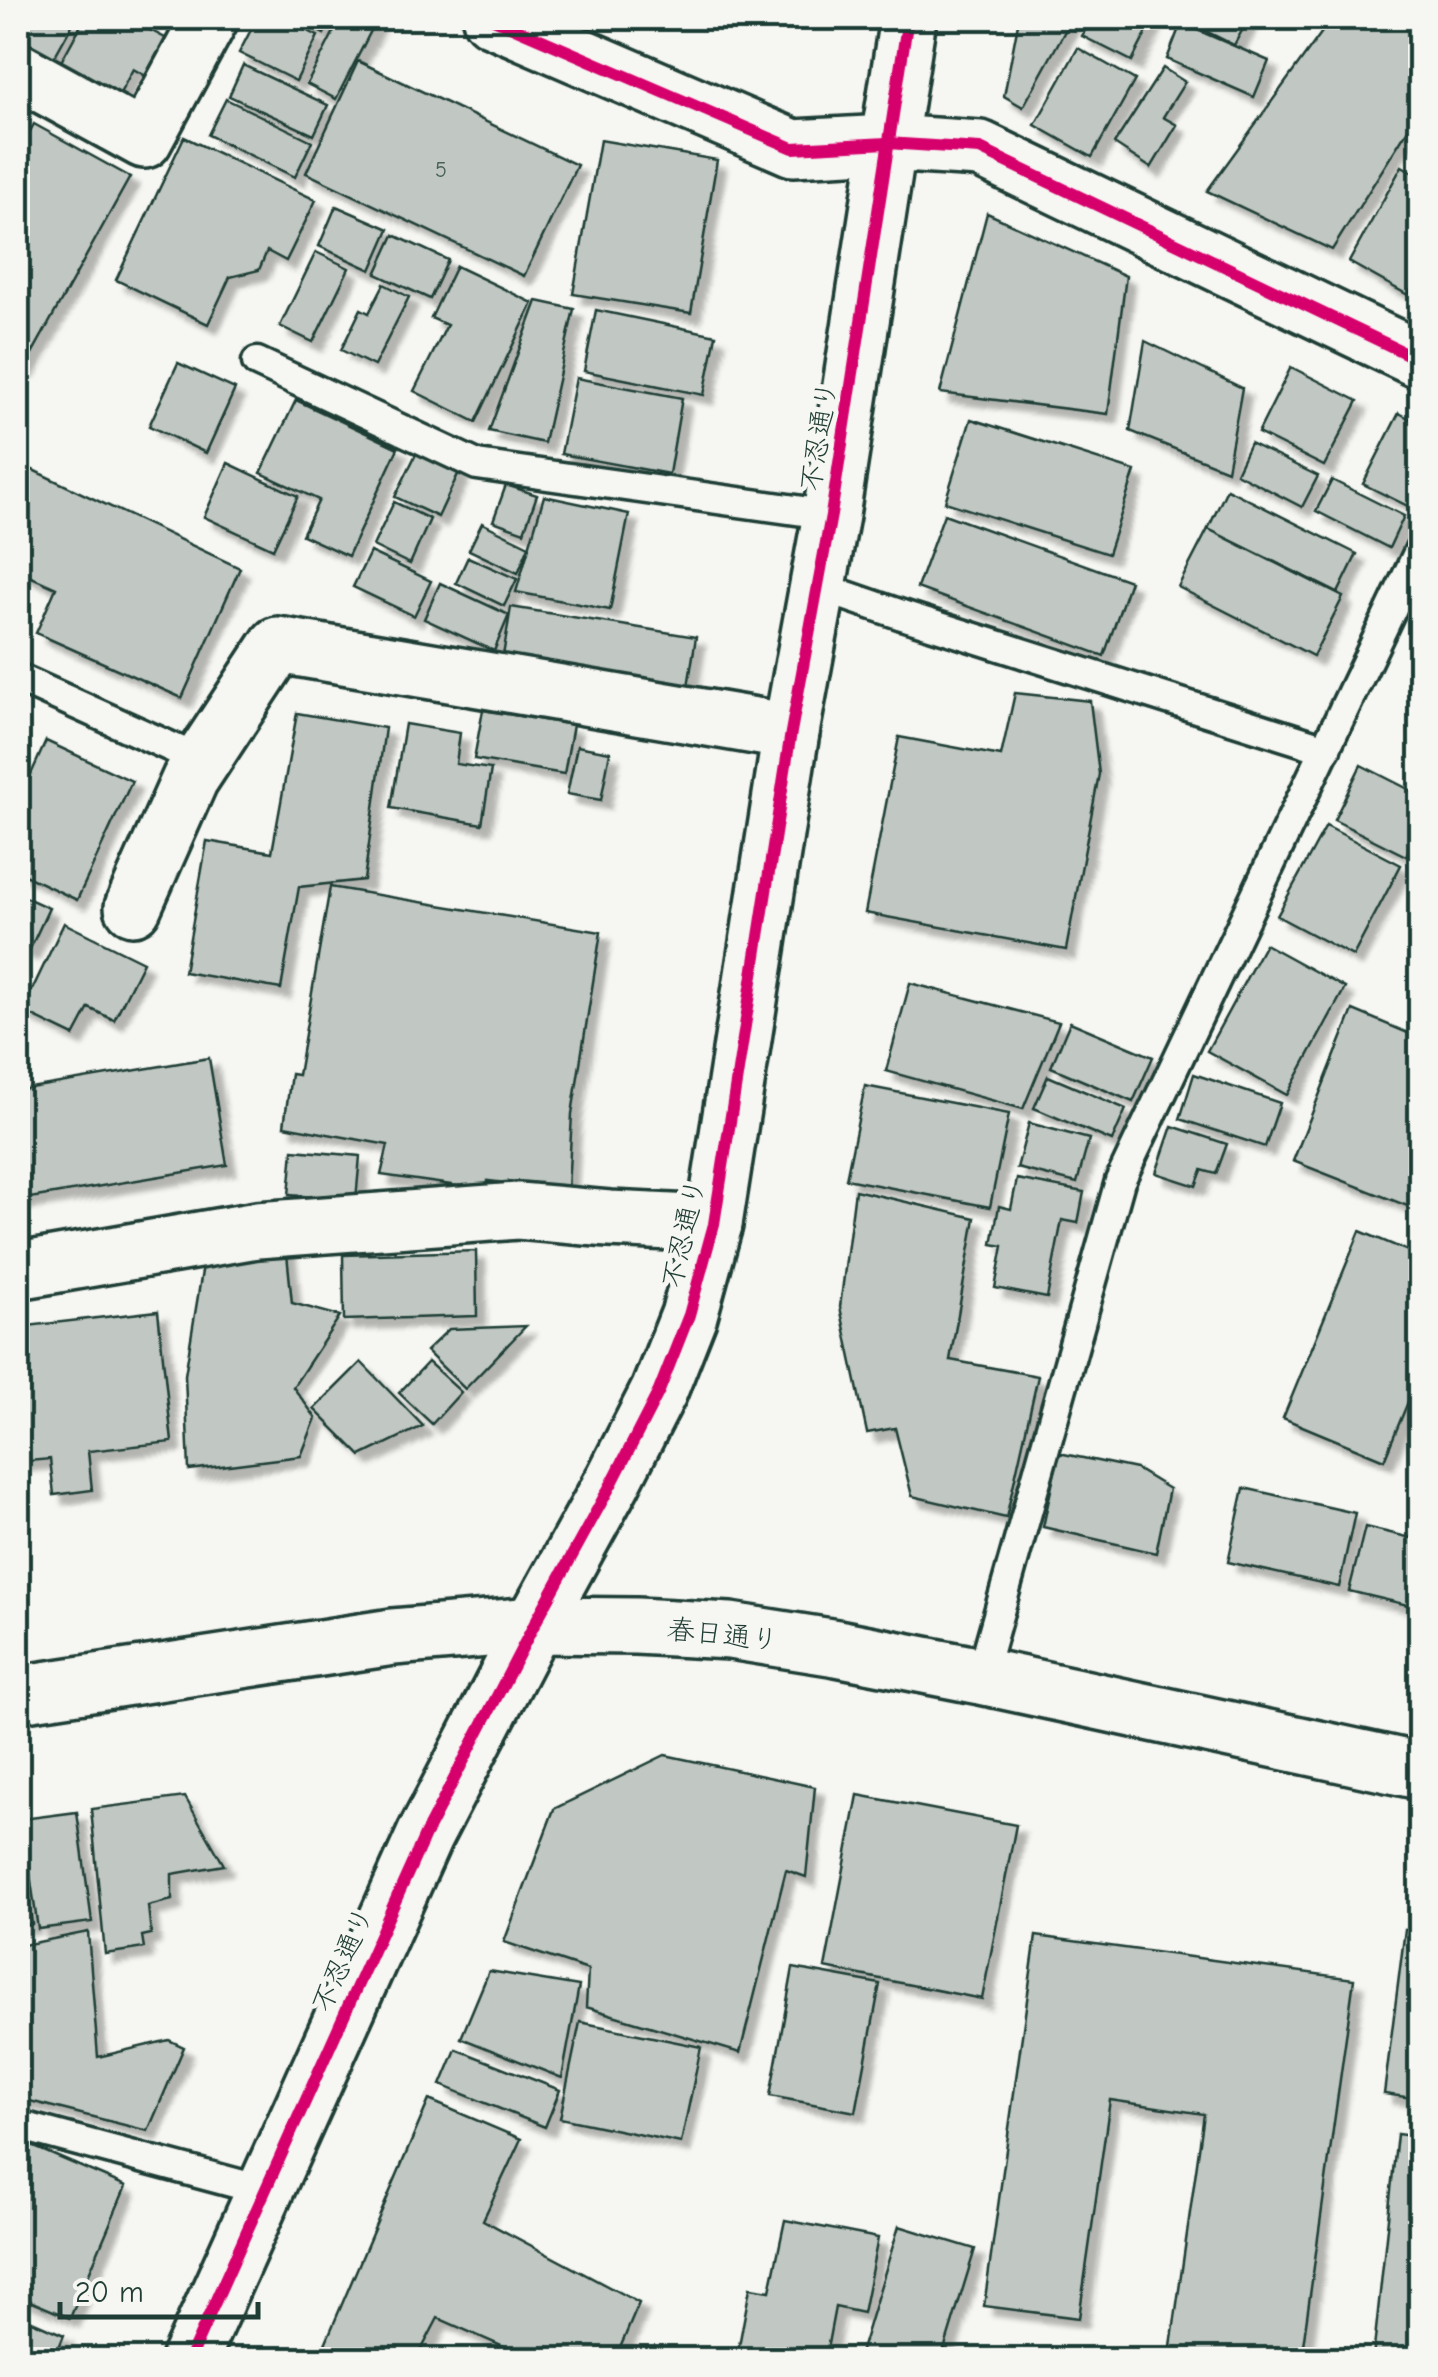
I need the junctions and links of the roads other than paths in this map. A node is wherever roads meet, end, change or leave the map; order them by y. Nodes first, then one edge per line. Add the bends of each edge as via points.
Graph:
1 (210, 18) edge
2 (491, 18) edge
3 (908, 18) edge
4 (18, 72) edge
5 (887, 142) junction
6 (1420, 360) edge
7 (257, 362) dead end
8 (832, 515) junction
9 (1420, 549) edge
10 (818, 586) junction
11 (18, 678) edge
12 (791, 732) junction
13 (1326, 750) junction
14 (202, 760) junction
15 (133, 907) dead end
16 (714, 1224) junction
17 (18, 1271) edge
18 (534, 1624) junction
19 (982, 1676) junction
20 (18, 1694) edge
21 (1420, 1771) edge
22 (18, 2124) edge
23 (265, 2191) junction
24 (190, 2360) edge

1 - 4 main road via 144,140
2 - 5 main road via 793,148
3 - 5 main road, 不忍通り
5 - 6 main road via 980,149
5 - 8 main road, 不忍通り
7 - 8 lane via 477,465
8 - 10 main road, 不忍通り
9 - 13 lane
10 - 12 main road, 不忍通り
10 - 13 lane
11 - 14 lane
12 - 14 main road via 278,646
12 - 16 main road, 不忍通り
13 - 19 lane via 1120,1181
14 - 15 main road
16 - 17 main road via 518,1211 257,1230
16 - 18 main road, 不忍通り via 690,1315 659,1391
18 - 19 main road, 春日通り via 730,1631
18 - 20 main road, 春日通り via 393,1637
18 - 23 main road, 不忍通り via 425,1835
19 - 21 main road, 春日通り
22 - 23 lane
23 - 24 main road, 不忍通り

